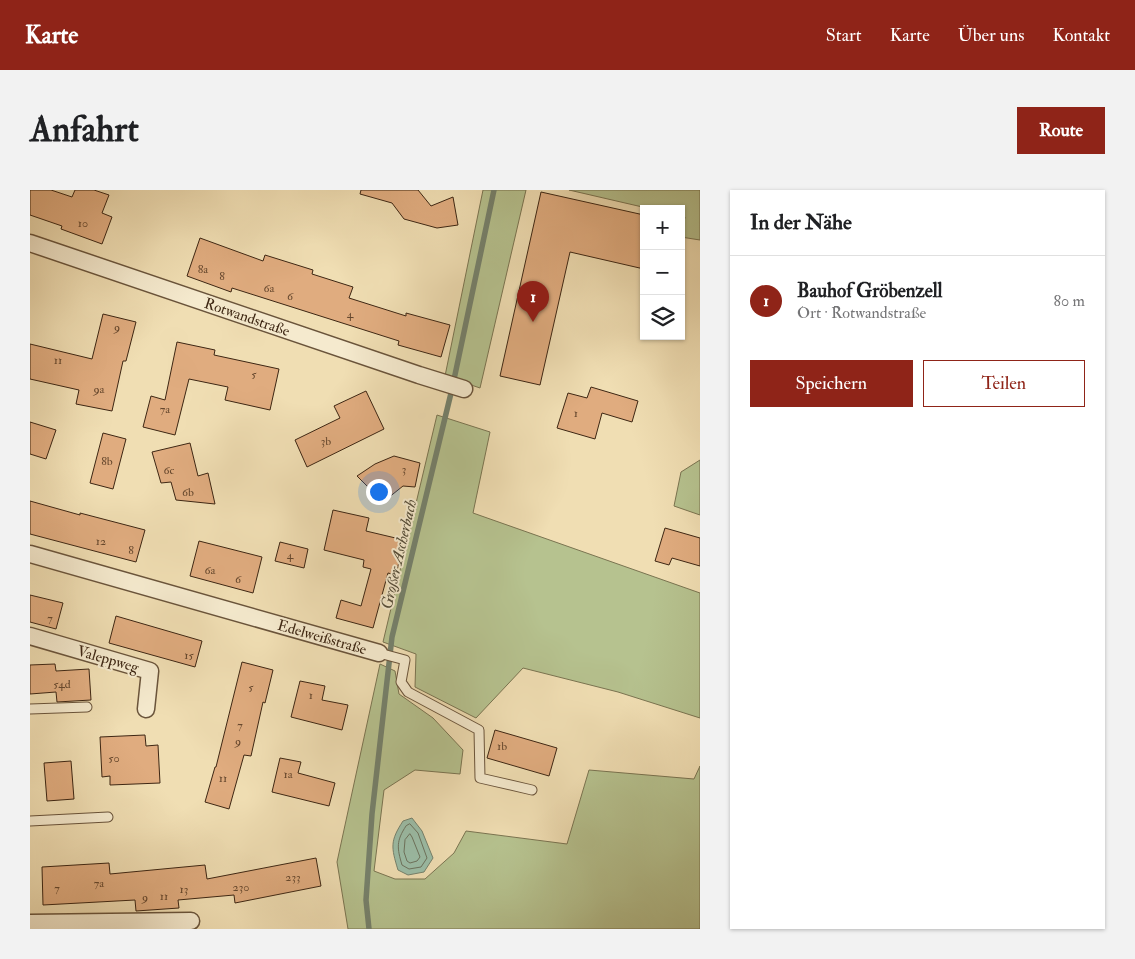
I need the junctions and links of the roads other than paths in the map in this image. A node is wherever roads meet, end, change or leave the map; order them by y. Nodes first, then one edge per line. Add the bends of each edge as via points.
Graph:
1 (30, 244) edge
2 (455, 386) dead end
3 (30, 554) edge
4 (30, 636) edge
5 (379, 653) joint
6 (87, 707) dead end
7 (146, 708) dead end
8 (30, 709) edge
9 (532, 790) dead end
10 (108, 818) dead end
11 (30, 821) edge
12 (190, 921) dead end
13 (30, 923) edge

1 - 2 street, Rotwandstraße
3 - 5 street, Edelweißstraße
4 - 7 street, Valeppweg via 150,671
5 - 9 lane, Edelweißstraße via 405,660 401,682 408,692 480,730 480,778
6 - 8 lane
10 - 11 lane
12 - 13 street

